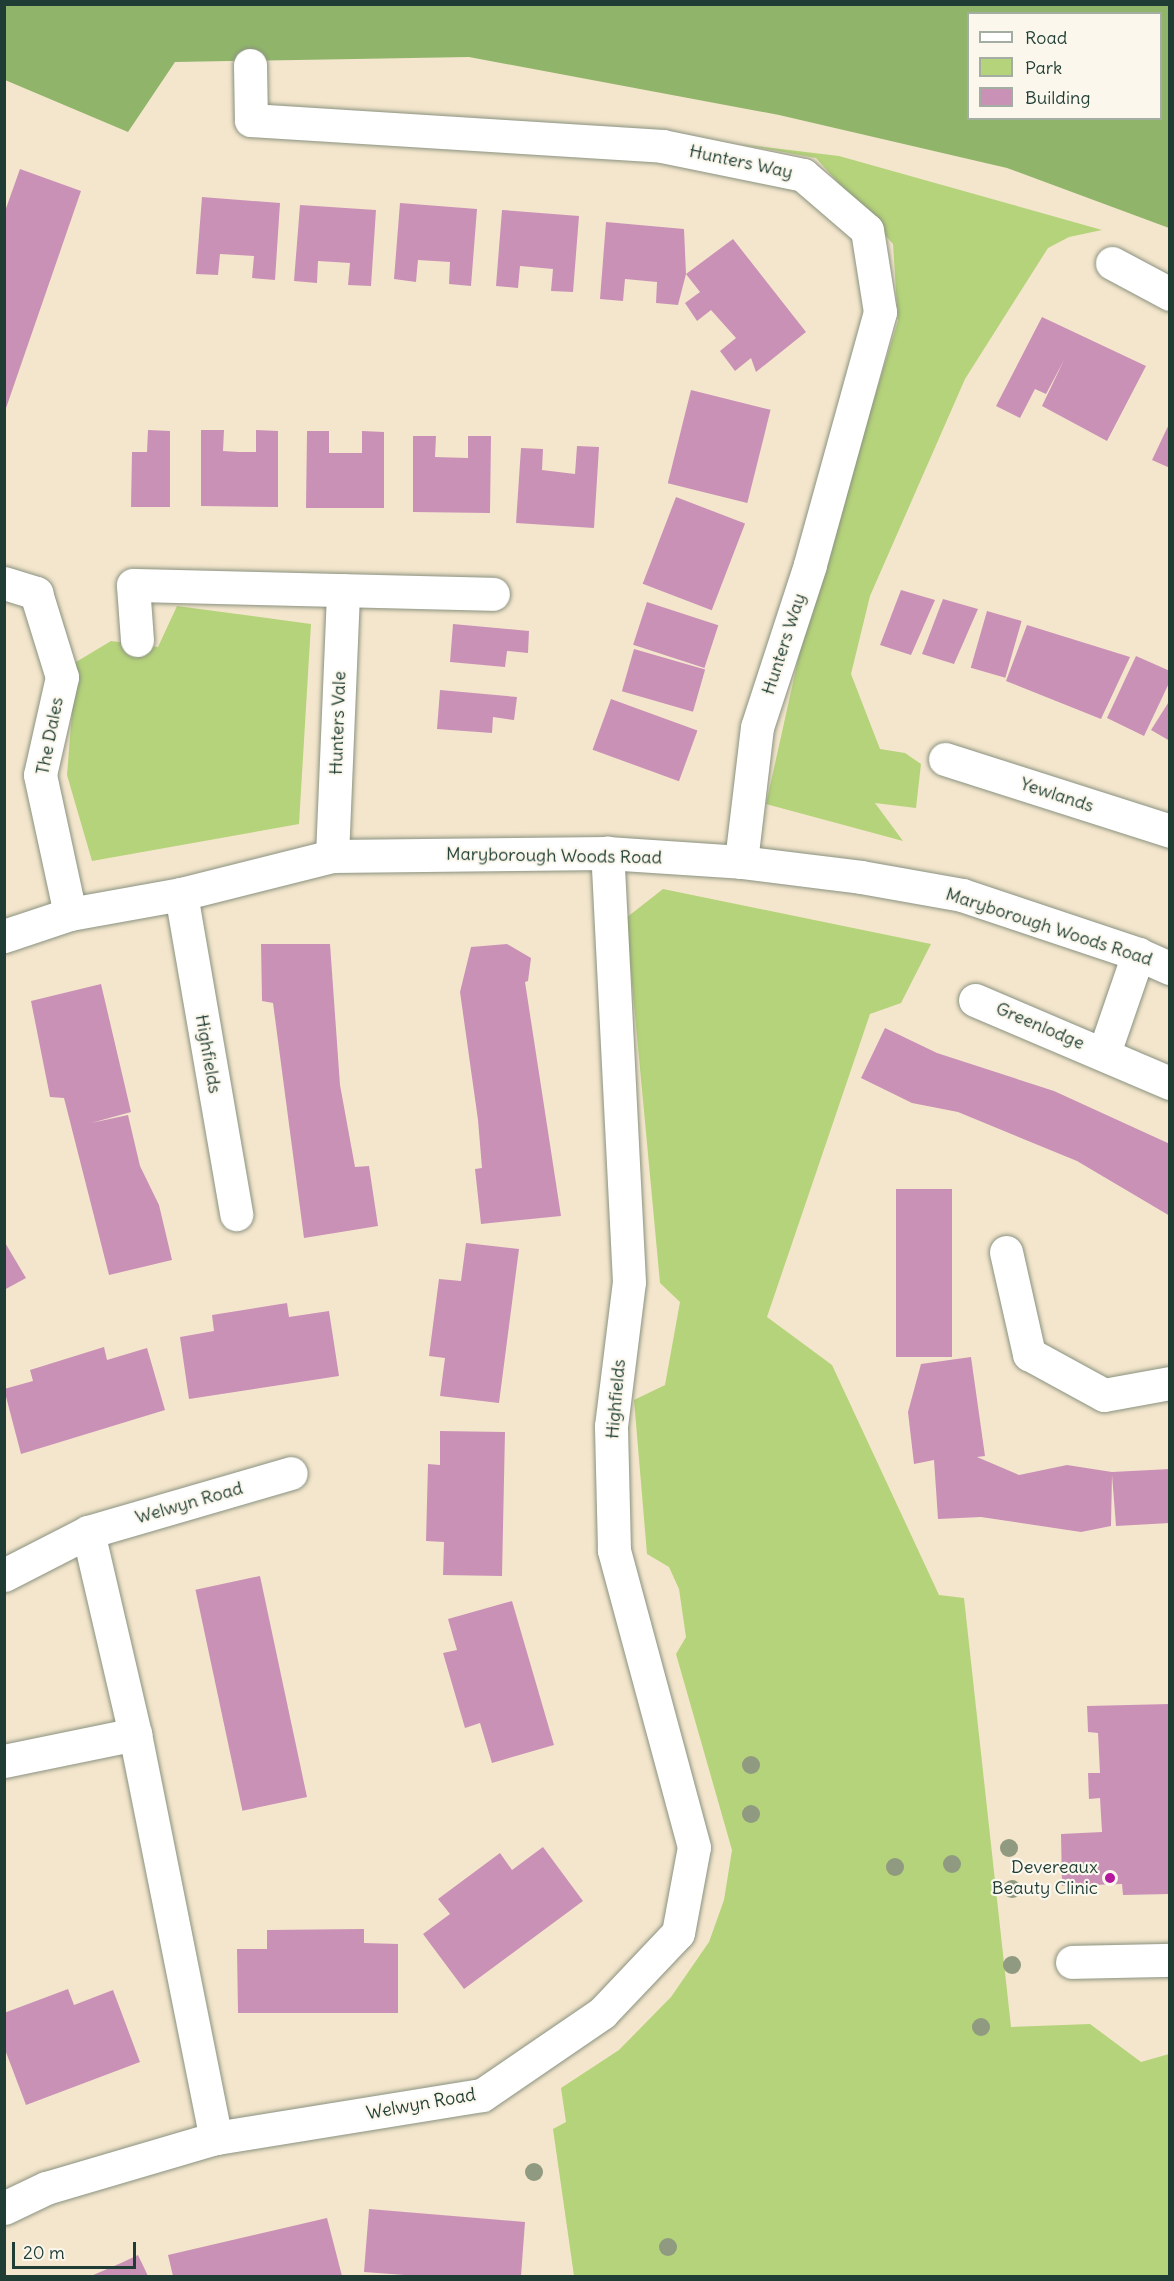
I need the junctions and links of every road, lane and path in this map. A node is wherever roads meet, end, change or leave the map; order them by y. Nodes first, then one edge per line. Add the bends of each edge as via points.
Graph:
1 (250, 65) dead end
2 (1112, 263) dead end
3 (1170, 294) edge
4 (4, 583) edge
5 (343, 590) junction
6 (493, 594) dead end
7 (137, 640) dead end
8 (945, 759) dead end
9 (1170, 831) edge
10 (607, 853) junction
11 (332, 856) junction
12 (741, 862) junction
13 (181, 894) junction
14 (70, 915) junction
15 (4, 936) edge
16 (1138, 954) junction
17 (1170, 968) edge
18 (975, 1000) dead end
19 (1104, 1053) junction
20 (1170, 1083) edge
21 (236, 1214) dead end
22 (1006, 1252) dead end
23 (1170, 1383) edge
24 (291, 1473) dead end
25 (88, 1532) junction
26 (4, 1575) edge
27 (135, 1734) junction
28 (4, 1761) edge
29 (678, 1933) joint
30 (1170, 1960) edge
31 (1072, 1962) dead end
32 (216, 2138) junction
33 (4, 2208) edge

1 - 12 street, Hunters Way via 251,120 662,146 802,175 867,230 880,312 810,565 757,727
2 - 3 street
4 - 14 street, The Dales via 36,593 62,677 40,775
5 - 6 street
5 - 7 street via 133,585
5 - 11 street, Hunters Vale
8 - 9 street, Yewlands
10 - 11 street, Maryborough Woods Road
10 - 12 street, Maryborough Woods Road
10 - 29 street, Highfields via 629,1282 610,1426 614,1550 694,1847
11 - 13 street, Maryborough Woods Road
12 - 16 street, Maryborough Woods Road via 962,895
13 - 14 street, Maryborough Woods Road
13 - 21 street, Highfields
14 - 15 street, Maryborough Woods Road
16 - 17 street, Maryborough Woods Road
16 - 19 street, Greenlodge
18 - 19 street, Greenlodge
19 - 20 street, Greenlodge
22 - 23 street via 1029,1354 1104,1395
24 - 25 street, Welwyn Road
25 - 26 street, Welwyn Road
25 - 27 street
27 - 28 street
27 - 32 street
29 - 32 street, Welwyn Road via 602,2013 482,2095
30 - 31 street
32 - 33 street, Welwyn Road via 46,2188

